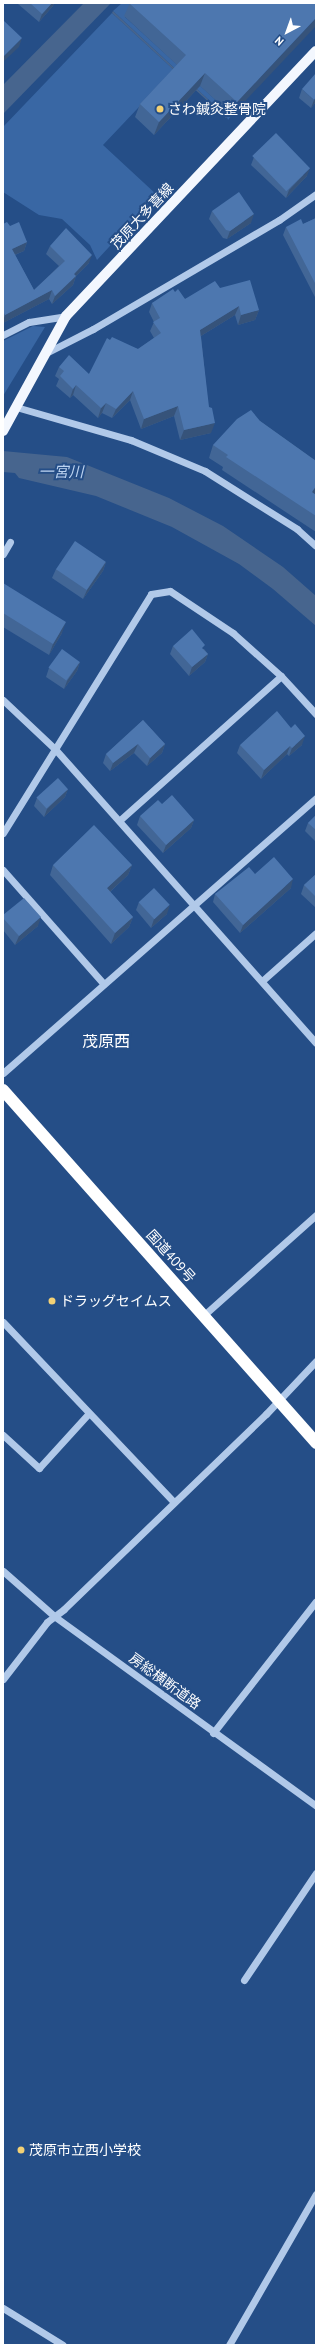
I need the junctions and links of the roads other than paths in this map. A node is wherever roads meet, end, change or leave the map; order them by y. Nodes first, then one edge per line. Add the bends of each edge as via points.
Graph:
1 (316, 51) edge
2 (316, 194) edge
3 (66, 316) junction
4 (3, 335) edge
5 (46, 353) junction
6 (16, 407) junction
7 (3, 431) edge
8 (10, 542) dead end
9 (316, 546) edge
10 (3, 554) edge
11 (281, 676) junction
12 (3, 700) edge
13 (316, 714) edge
14 (55, 749) junction
15 (316, 798) edge
16 (120, 820) junction
17 (3, 833) edge
18 (3, 870) edge
19 (194, 904) junction
20 (316, 933) edge
21 (262, 981) junction
22 (104, 984) junction
23 (316, 1043) edge
24 (3, 1073) edge
25 (3, 1090) edge
26 (316, 1215) edge
27 (204, 1315) junction
28 (3, 1322) edge
29 (315, 1365) edge
30 (279, 1401) junction
31 (89, 1413) junction
32 (3, 1435) edge
33 (316, 1443) edge
34 (174, 1502) junction
35 (3, 1571) edge
36 (316, 1601) edge
37 (54, 1616) junction
38 (3, 1679) edge
39 (214, 1733) junction
40 (316, 1806) edge
41 (316, 1873) edge
42 (244, 1980) dead end
43 (316, 2194) edge
44 (3, 2308) edge
45 (63, 2345) edge
46 (230, 2345) edge

1 - 3 main road, 茂原大多喜線
2 - 5 street via 279,220 107,321
3 - 4 street via 29,322
3 - 5 main road, 茂原大多喜線
5 - 6 main road, 茂原大多喜線
6 - 7 main road, 茂原大多喜線
6 - 9 street via 131,440 205,471 297,528
8 - 10 street
11 - 13 street
11 - 14 street via 233,633 170,591 151,594
11 - 16 street
12 - 14 street
14 - 16 street
14 - 17 street
15 - 19 street
16 - 19 street
18 - 22 street
19 - 21 street
19 - 22 street
20 - 21 street
21 - 23 street
22 - 24 street
25 - 27 highway, 国道409号
26 - 27 street
27 - 30 highway, 国道409号
28 - 31 street
29 - 30 street
30 - 33 highway, 国道409号
30 - 34 street
31 - 32 street via 39,1468
31 - 34 street
34 - 37 street
35 - 37 street, 房総横断道路
36 - 39 street
37 - 38 street
37 - 39 street, 房総横断道路
39 - 40 street, 房総横断道路
41 - 42 street
43 - 46 street
44 - 45 street

